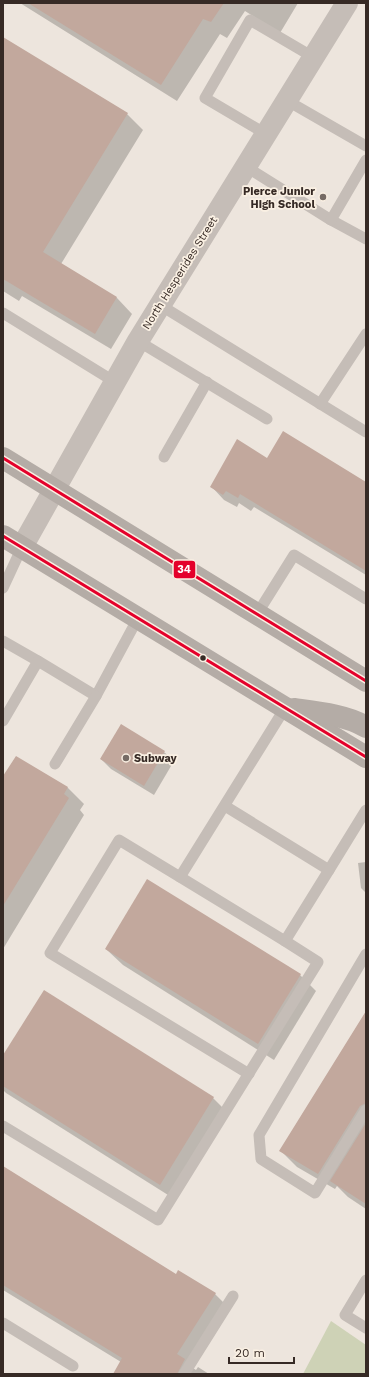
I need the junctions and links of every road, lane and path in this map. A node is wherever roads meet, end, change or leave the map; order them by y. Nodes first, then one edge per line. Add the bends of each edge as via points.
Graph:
1 (347, 3) edge
2 (313, 57) junction
3 (286, 100) junction
4 (266, 134) junction
5 (366, 146) edge
6 (366, 160) edge
7 (246, 166) junction
8 (332, 220) junction
9 (366, 239) edge
10 (160, 305) junction
11 (3, 313) edge
12 (366, 334) edge
13 (138, 341) junction
14 (115, 382) junction
15 (206, 382) junction
16 (320, 404) junction
17 (267, 419) dead end
18 (365, 428) edge
19 (164, 457) dead end
20 (3, 458) edge
21 (54, 490) junction
22 (3, 536) edge
23 (22, 547) junction
24 (3, 588) edge
25 (366, 599) edge
26 (257, 614) junction
27 (138, 618) junction
28 (3, 641) edge
29 (38, 661) junction
30 (366, 681) edge
31 (96, 696) junction
32 (285, 708) junction
33 (3, 721) edge
34 (366, 727) edge
35 (366, 757) edge
36 (55, 764) dead end
37 (225, 806) junction
38 (366, 810) edge
39 (330, 870) junction
40 (180, 877) junction
41 (285, 942) junction
42 (366, 954) edge
43 (249, 1074) junction
44 (366, 1110) edge
45 (3, 1126) edge
46 (366, 1280) edge
47 (233, 1296) dead end
48 (3, 1323) edge
49 (366, 1328) edge
50 (73, 1366) dead end
51 (184, 1374) edge

1 - 2 street, North Hesperides Street
2 - 3 street, North Hesperides Street
2 - 4 lane via 250,20 205,98
3 - 4 street, North Hesperides Street
3 - 5 lane
4 - 7 street, North Hesperides Street
6 - 8 lane
7 - 8 lane
7 - 10 street, North Hesperides Street
8 - 9 lane
10 - 13 street, North Hesperides Street
10 - 16 lane
11 - 14 lane
12 - 16 lane
13 - 14 street, North Hesperides Street
13 - 15 lane
14 - 21 street, North Hesperides Street
15 - 17 lane
15 - 19 lane
16 - 18 lane
20 - 21 main road
21 - 23 street, North Hesperides Street
21 - 26 main road
22 - 23 main road
23 - 24 lane
23 - 27 main road
25 - 26 lane via 294,554
26 - 30 main road
27 - 31 lane
27 - 32 main road
28 - 29 lane
29 - 31 lane
29 - 33 lane
31 - 36 lane
32 - 34 main road via 326,714
32 - 35 main road
32 - 37 lane
37 - 39 lane
37 - 40 lane
38 - 39 lane
39 - 41 lane
40 - 41 lane
40 - 43 lane via 119,840 50,953
41 - 43 lane via 318,962
42 - 44 lane via 259,1135 261,1159 315,1193
43 - 45 lane via 158,1220
46 - 49 lane via 344,1315
47 - 51 lane
48 - 50 lane

